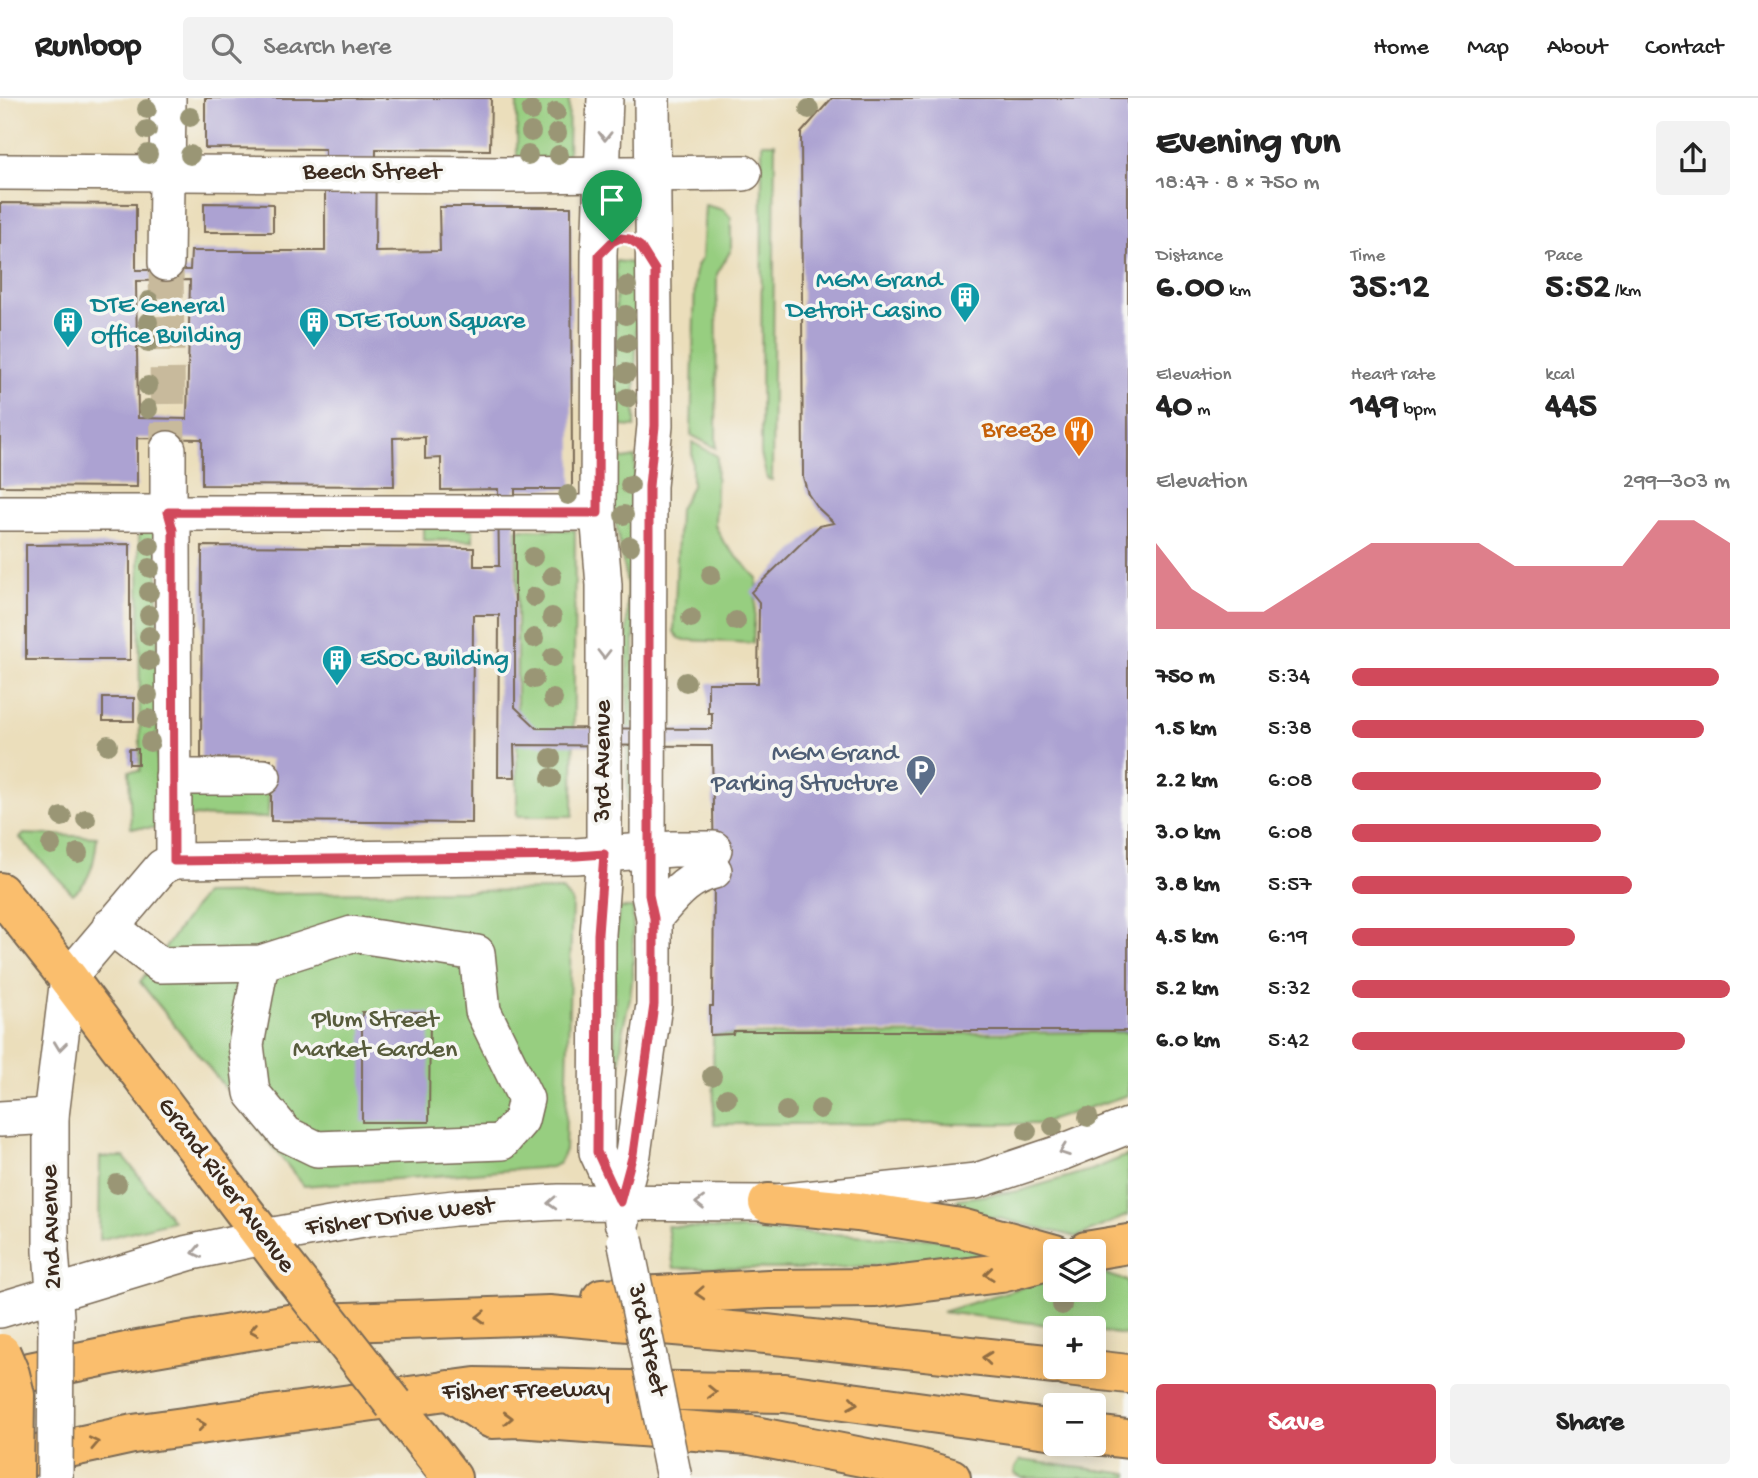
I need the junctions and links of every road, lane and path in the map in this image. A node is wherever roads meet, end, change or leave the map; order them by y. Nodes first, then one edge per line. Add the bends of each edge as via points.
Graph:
1 (168, 98) edge
2 (605, 98) edge
3 (652, 98) edge
4 (0, 172) edge
5 (166, 172) junction
6 (654, 172) junction
7 (604, 173) junction
8 (744, 173) dead end
9 (599, 255) junction
10 (166, 263) tunnel mouth
11 (655, 270) junction
12 (599, 416) junction
13 (655, 426) junction
14 (168, 449) tunnel mouth
15 (168, 512) junction
16 (0, 513) edge
17 (598, 513) junction
18 (173, 777) junction
19 (263, 777) dead end
20 (649, 850) junction
21 (604, 854) junction
22 (174, 861) junction
23 (0, 892) edge
24 (654, 918) junction
25 (110, 926) junction
26 (261, 963) junction
27 (68, 978) junction
28 (51, 1116) junction
29 (0, 1119) edge
30 (1128, 1126) edge
31 (620, 1202) junction
32 (768, 1203) junction
33 (1128, 1235) edge
34 (1106, 1244) edge
35 (1128, 1244) edge
36 (271, 1248) junction
37 (1043, 1248) edge
38 (1106, 1249) edge
39 (1043, 1263) edge
40 (1106, 1266) edge
41 (1128, 1274) edge
42 (56, 1308) junction
43 (0, 1310) edge
44 (549, 1315) junction
45 (0, 1352) edge
46 (1043, 1365) edge
47 (1106, 1371) edge
48 (1128, 1374) edge
49 (0, 1378) edge
50 (448, 1390) junction
51 (1043, 1428) edge
52 (1106, 1436) edge
53 (1128, 1439) edge
54 (0, 1464) edge
55 (14, 1478) edge
56 (55, 1478) edge
57 (452, 1478) edge
58 (674, 1478) edge
59 (951, 1478) edge

1 - 5 street
2 -> 7 street, 3rd Avenue
3 - 6 street, 3rd Avenue
4 - 5 street, Beech Street
5 - 7 street, Beech Street
5 - 10 street
6 - 7 street, Beech Street
6 - 8 street, Beech Street
6 - 11 street, 3rd Avenue
7 - 9 street, 3rd Avenue
9 - 11 street via 612,242 629,239 640,246
9 - 12 street, 3rd Avenue
11 - 13 street, 3rd Avenue
12 - 13 street via 611,435 625,444 638,441
12 - 17 street, 3rd Avenue
13 - 20 street, 3rd Avenue via 649,486
14 - 15 street
15 - 16 street
15 - 17 street
15 - 18 street via 173,530
17 -> 21 street, 3rd Avenue via 604,586
18 - 19 street
18 - 22 street
20 - 21 street
20 - 24 street, 3rd Avenue
20 - 24 street via 714,860 679,887
21 - 22 street
21 - 31 street, 3rd Avenue via 598,934 597,1152
22 - 25 street via 154,874
23 - 27 main road, Grand River Avenue
24 - 31 street, 3rd Avenue via 654,1005 633,1154
25 - 26 street via 160,965
25 - 27 street
26 - 26 street via 352,934 477,953 482,1011 526,1099 521,1120 502,1142 317,1149 286,1134 252,1093 246,1045
27 -> 28 street, 2nd Avenue
27 - 36 main road, Grand River Avenue
28 - 29 street
28 - 42 street, 2nd Avenue via 51,1251
30 -> 32 street, Fisher Drive West via 976,1181
32 -> 31 street, Fisher Drive West
31 -> 36 street, Fisher Drive West via 454,1208 369,1218
31 - 58 street, 3rd Street, bridge
32 - 37 main road via 961,1228
33 - 34 main road
35 - 38 main road
36 -> 42 street, Fisher Drive West via 188,1253
36 - 57 main road, Grand River Avenue, bridge
39 -> 44 main road via 876,1288 595,1298
40 - 41 main road
42 - 43 street, Fisher Drive West
42 - 56 street, 2nd Avenue, bridge
46 -> 44 main road
44 -> 49 main road via 289,1324
45 - 55 main road, bridge via 15,1395
47 - 48 main road
50 -> 51 main road, Fisher Freeway via 785,1394
54 -> 50 main road, Fisher Freeway via 133,1434
50 -> 59 main road via 492,1419 750,1435
52 - 53 main road

